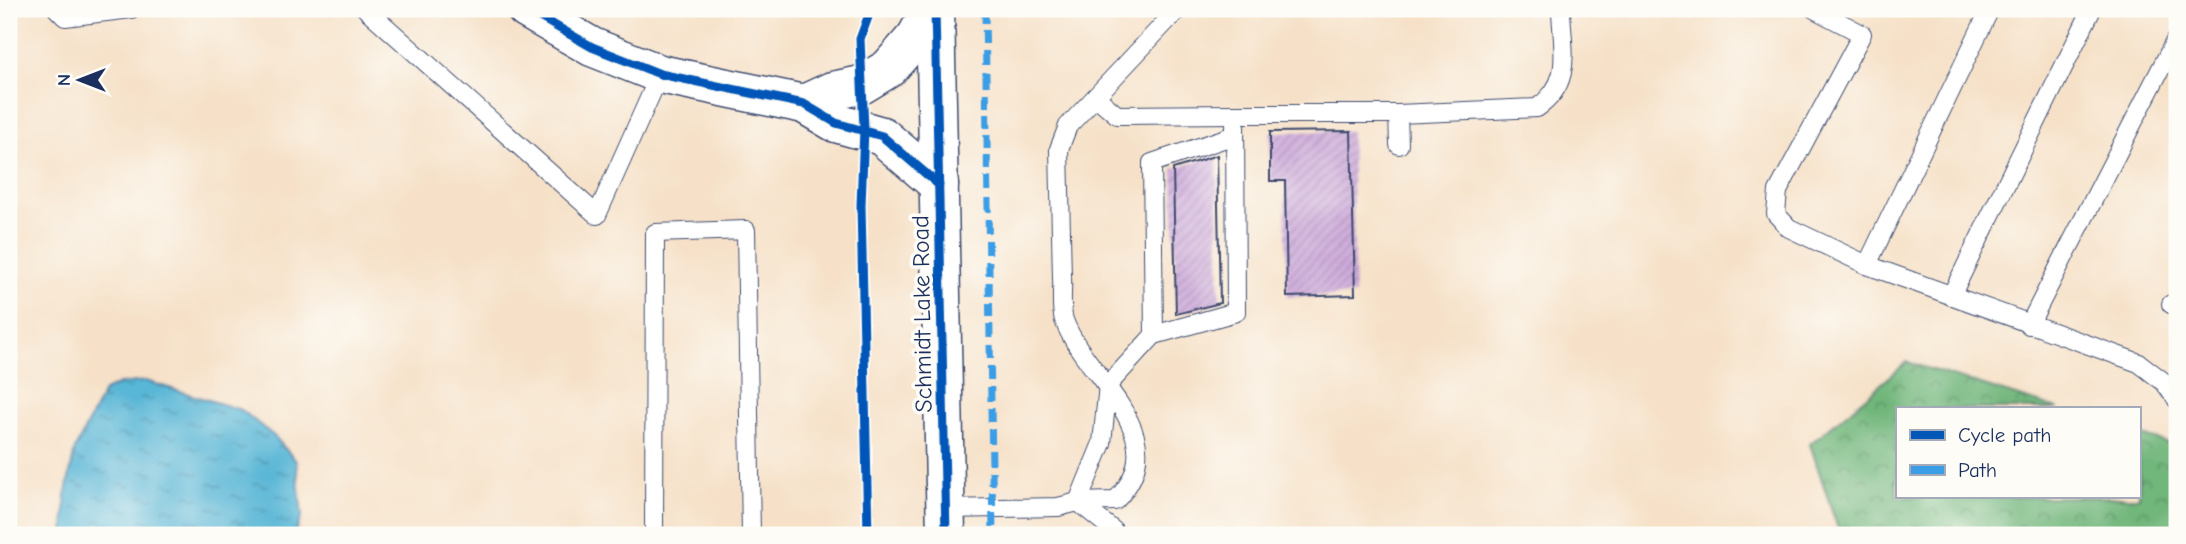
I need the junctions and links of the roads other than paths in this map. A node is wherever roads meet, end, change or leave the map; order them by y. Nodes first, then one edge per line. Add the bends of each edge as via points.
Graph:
1 (57, 9) edge
2 (131, 9) edge
3 (366, 9) edge
4 (526, 9) edge
5 (933, 9) edge
6 (1178, 9) edge
7 (1561, 9) edge
8 (1814, 9) edge
9 (1990, 9) edge
10 (2092, 9) edge
11 (2177, 37) edge
12 (660, 74) junction
13 (1096, 97) junction
14 (804, 104) junction
15 (1235, 114) junction
16 (1398, 114) junction
17 (1235, 135) junction
18 (1399, 145) dead end
19 (939, 185) junction
20 (1867, 265) junction
21 (1951, 296) junction
22 (2029, 325) junction
23 (1154, 335) junction
24 (1108, 385) junction
25 (2177, 400) edge
26 (1078, 502) junction
27 (945, 522) edge
28 (654, 535) edge
29 (751, 535) edge
30 (1115, 535) edge

1 - 2 lane via 65,17
3 - 12 lane via 597,215
4 - 12 street via 592,47
5 - 14 street via 889,68 861,85
5 - 19 street, Schmidt Lake Road
6 - 13 lane
7 - 16 lane via 1562,81 1552,97 1536,108
8 - 20 lane via 1863,34 1778,191 1776,214 1789,228
9 - 20 lane
10 - 21 lane
11 - 22 lane
12 - 14 street
13 - 15 lane via 1116,115
13 - 24 lane via 1068,125 1059,149 1063,318
14 - 19 street via 836,123 881,136
15 - 16 lane
15 - 17 lane
16 - 18 lane
17 - 23 lane via 1152,163
17 - 23 lane via 1236,312
19 - 27 street, Schmidt Lake Road
20 - 21 lane
21 - 22 lane
22 - 25 lane via 2139,363 2164,382
23 - 24 lane
24 - 26 lane via 1102,443
24 - 26 lane via 1136,434 1137,463 1128,487 1115,501
26 - 27 lane
26 - 30 lane
28 - 29 lane via 655,233 746,230

